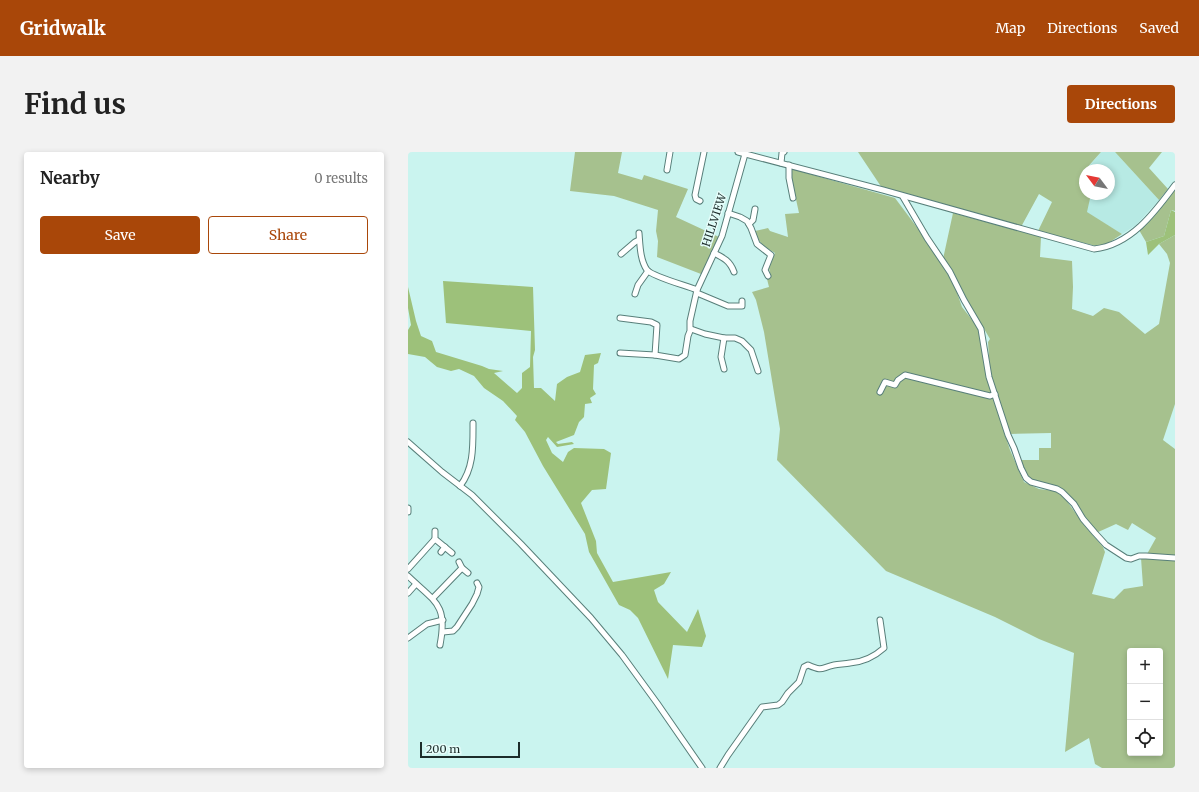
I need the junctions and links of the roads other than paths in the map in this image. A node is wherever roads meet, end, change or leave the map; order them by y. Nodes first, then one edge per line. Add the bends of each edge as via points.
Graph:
1 (670, 152) edge
2 (704, 152) edge
3 (738, 152) edge
4 (784, 152) edge
5 (745, 154) junction
6 (781, 163) junction
7 (789, 165) junction
8 (666, 170) dead end
9 (1175, 185) edge
10 (903, 197) junction
11 (793, 198) dead end
12 (700, 201) dead end
13 (755, 209) dead end
14 (728, 213) junction
15 (749, 224) junction
16 (639, 233) dead end
17 (639, 240) junction
18 (714, 253) junction
19 (621, 254) dead end
20 (648, 271) junction
21 (734, 273) dead end
22 (768, 276) dead end
23 (697, 291) junction
24 (635, 294) dead end
25 (742, 301) dead end
26 (620, 318) dead end
27 (690, 328) junction
28 (724, 338) junction
29 (620, 353) dead end
30 (655, 355) junction
31 (724, 369) dead end
32 (758, 371) dead end
33 (880, 392) dead end
34 (995, 394) junction
35 (474, 423) dead end
36 (408, 442) edge
37 (460, 486) junction
38 (408, 508) edge
39 (408, 512) edge
40 (435, 531) dead end
41 (435, 539) junction
42 (445, 547) junction
43 (441, 552) dead end
44 (452, 552) dead end
45 (1175, 558) edge
46 (459, 562) dead end
47 (462, 568) junction
48 (408, 569) edge
49 (468, 573) dead end
50 (408, 576) edge
51 (477, 582) dead end
52 (416, 584) junction
53 (408, 593) edge
54 (433, 598) junction
55 (443, 620) junction
56 (880, 620) dead end
57 (443, 632) junction
58 (408, 638) edge
59 (440, 645) dead end
60 (702, 768) edge
61 (720, 768) edge

1 - 8 street
2 - 12 street via 695,195
3 - 5 street
4 - 6 street
5 - 6 street
5 - 14 street, HILLVIEW
6 - 7 street
7 - 10 street
7 - 11 street
9 - 10 street via 1149,217 1128,236 1112,246 1094,249
10 - 34 street via 950,272 981,329 989,378
13 - 15 street via 753,220
14 - 15 street via 740,217
14 - 18 street, HILLVIEW
15 - 22 street via 757,244 771,254 765,270
16 - 17 street
17 - 19 street
17 - 20 street
18 - 21 street via 727,259
18 - 23 street, HILLVIEW
20 - 23 street
20 - 24 street
23 - 25 street via 731,307 742,306
23 - 27 street, HILLVIEW
26 - 30 street via 657,325
27 - 28 street
27 - 30 street, HILLVIEW via 687,352 682,358
28 - 31 street via 721,357
28 - 32 street via 738,339 746,344 751,350
29 - 30 street
33 - 34 street via 885,382 895,385 905,375 990,396
34 - 45 street via 1008,436 1024,475 1031,482 1062,492 1106,545 1126,558
35 - 37 street via 471,466
36 - 37 street
37 - 60 street via 521,544 591,618 622,655
38 - 39 street
40 - 41 street
41 - 42 street
41 - 48 street
42 - 43 street
42 - 44 street
46 - 47 street
47 - 49 street
47 - 54 street
50 - 52 street
51 - 57 street via 477,594 457,627 453,631
52 - 53 street
52 - 54 street
54 - 55 street
55 - 57 street
55 - 58 street via 427,624
56 - 61 street via 884,648 867,660 834,665 823,670 808,665 804,667 799,682 782,702 762,707
57 - 59 street

